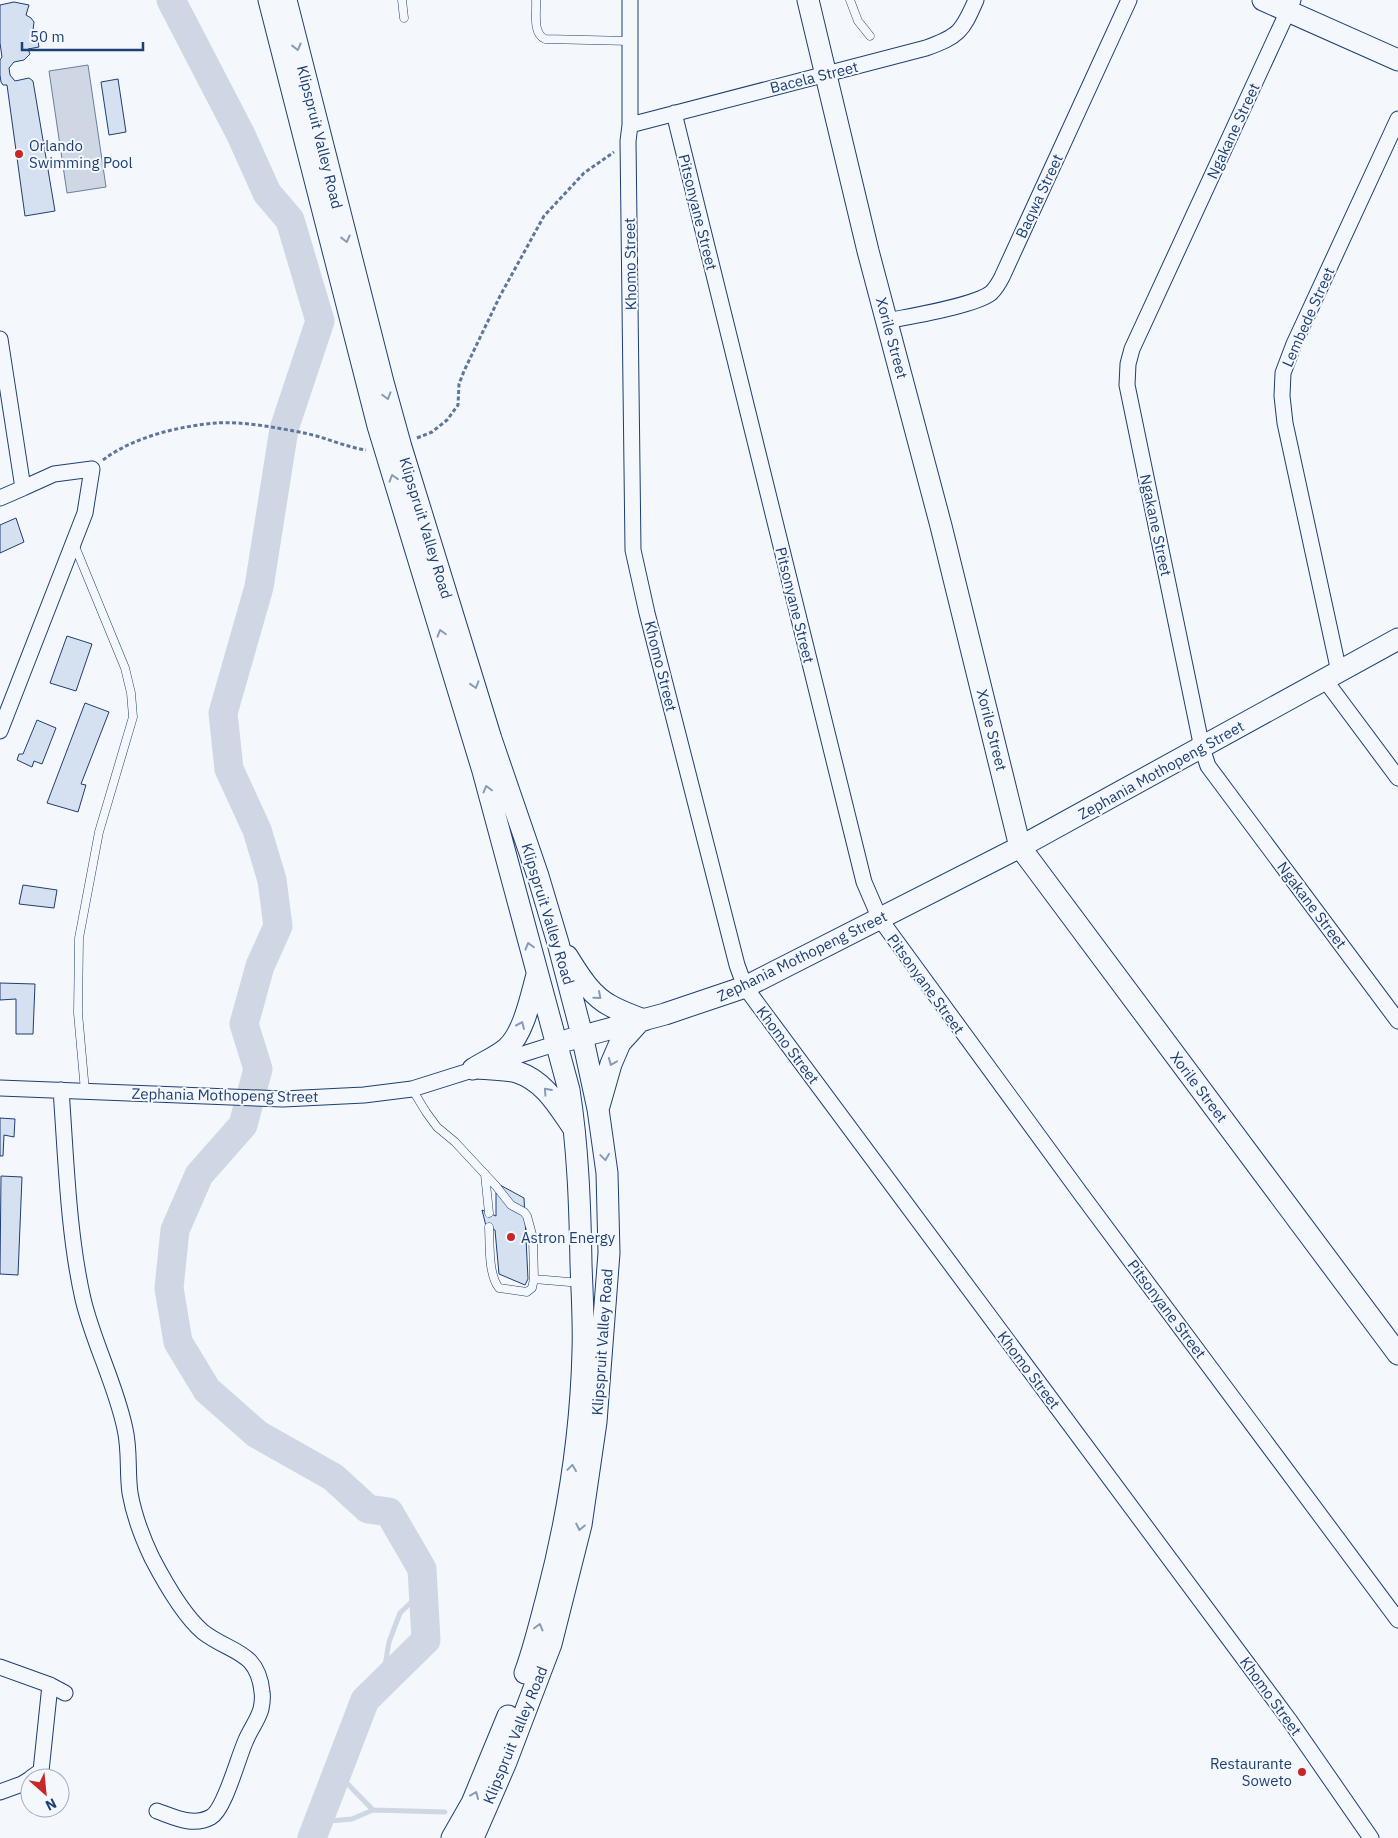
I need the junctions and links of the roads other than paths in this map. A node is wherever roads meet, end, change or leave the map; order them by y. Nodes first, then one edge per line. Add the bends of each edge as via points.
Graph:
1 (269, 0) edge
2 (286, 0) edge
3 (402, 0) edge
4 (536, 0) edge
5 (630, 0) edge
6 (850, 0) edge
7 (976, 0) edge
8 (1129, 0) edge
9 (1263, 0) edge
10 (811, 2) edge
11 (1290, 5) edge
12 (404, 18) dead end
13 (870, 36) dead end
14 (630, 41) junction
15 (1398, 60) edge
16 (826, 74) junction
17 (674, 113) junction
18 (1398, 119) edge
19 (630, 125) junction
20 (887, 321) junction
21 (0, 339) edge
22 (24, 488) junction
23 (0, 498) edge
24 (74, 542) junction
25 (1398, 639) edge
26 (1332, 676) junction
27 (0, 731) edge
28 (1202, 748) junction
29 (1398, 778) edge
30 (1020, 847) junction
31 (880, 919) junction
32 (558, 944) junction
33 (537, 974) junction
34 (744, 987) junction
35 (642, 1021) junction
36 (1398, 1021) edge
37 (582, 1036) junction
38 (558, 1043) junction
39 (476, 1068) junction
40 (0, 1088) edge
41 (412, 1089) junction
42 (61, 1090) junction
43 (85, 1091) junction
44 (598, 1109) junction
45 (575, 1130) junction
46 (485, 1174) junction
47 (489, 1213) dead end
48 (489, 1227) dead end
49 (534, 1279) junction
50 (582, 1283) junction
51 (1398, 1354) edge
52 (1398, 1620) edge
53 (0, 1667) edge
54 (50, 1685) junction
55 (65, 1693) dead end
56 (41, 1768) edge
57 (20, 1785) edge
58 (0, 1792) edge
59 (158, 1811) dead end
60 (452, 1838) edge
61 (473, 1838) edge
62 (1371, 1838) edge

33 -> 1 main road, Klipspruit Valley Road via 483,772 378,426
2 -> 32 main road, Klipspruit Valley Road via 401,447
3 - 12 lane
4 - 14 lane via 537,32 544,39
5 - 14 street, Khomo Street
6 - 13 lane via 858,21
7 - 16 street, Bacela Street via 966,24 946,41
8 - 20 street, Baqwa Street via 992,293 972,302
9 - 11 main road
10 - 16 main road, Xorile Street
11 - 15 main road
11 - 28 street, Ngakane Street via 1132,349 1128,364 1127,386
14 - 19 street, Khomo Street
16 - 17 street, Bacela Street
16 - 20 main road, Xorile Street
17 - 19 street, Bacela Street
17 - 31 street, Pitsonyane Street via 864,882
18 - 26 street, Lembede Street via 1283,373 1284,423
19 - 34 street, Khomo Street via 634,550
20 - 30 main road, Xorile Street via 953,571
21 - 22 street
22 - 23 street
22 - 24 street via 54,474 92,469 85,513
24 - 27 street
24 - 43 lane via 125,668 133,717 99,832 79,938 78,1013
25 - 26 main road, Zephania Mothopeng Street
26 - 28 main road, Zephania Mothopeng Street
26 - 29 street, Lembede Street
28 - 30 main road, Zephania Mothopeng Street
28 - 36 street, Ngakane Street via 1208,766
30 - 31 main road, Zephania Mothopeng Street
30 - 51 main road, Xorile Street
31 - 34 main road, Zephania Mothopeng Street
31 - 52 street, Pitsonyane Street
32 -> 35 main road via 598,997
32 - 37 main road, Klipspruit Valley Road
33 - 38 main road, Klipspruit Valley Road
39 -> 33 main road via 508,1048 516,1037
34 - 35 main road, Zephania Mothopeng Street
34 - 62 street, Khomo Street via 1290,1721
35 - 37 main road, Zephania Mothopeng Street
35 -> 44 main road via 620,1043
37 - 38 main road, Zephania Mothopeng Street
37 - 44 main road, Klipspruit Valley Road
38 - 39 street, Zephania Mothopeng Street
38 - 45 main road, Klipspruit Valley Road
39 - 41 street, Zephania Mothopeng Street
45 -> 39 main road via 538,1081 516,1072
40 - 42 street, Zephania Mothopeng Street
41 - 43 street, Zephania Mothopeng Street via 283,1099
41 - 46 lane via 437,1126
42 - 43 street, Zephania Mothopeng Street
42 - 59 street via 80,1285 125,1429 130,1493 136,1517 153,1559 177,1600 204,1632 254,1665 263,1694 261,1708 214,1816 193,1821
44 -> 61 main road, Klipspruit Valley Road via 607,1173 609,1252 596,1422 581,1525 551,1644
45 - 50 main road, Klipspruit Valley Road
46 - 47 lane
46 - 49 lane via 512,1205 527,1216 532,1238
48 - 49 lane via 492,1275 499,1288 527,1292 532,1288
49 - 50 lane
60 -> 50 main road, Klipspruit Valley Road via 472,1803 528,1665 556,1564 579,1422
53 - 54 street
54 - 55 street
54 - 56 street
57 - 58 street

